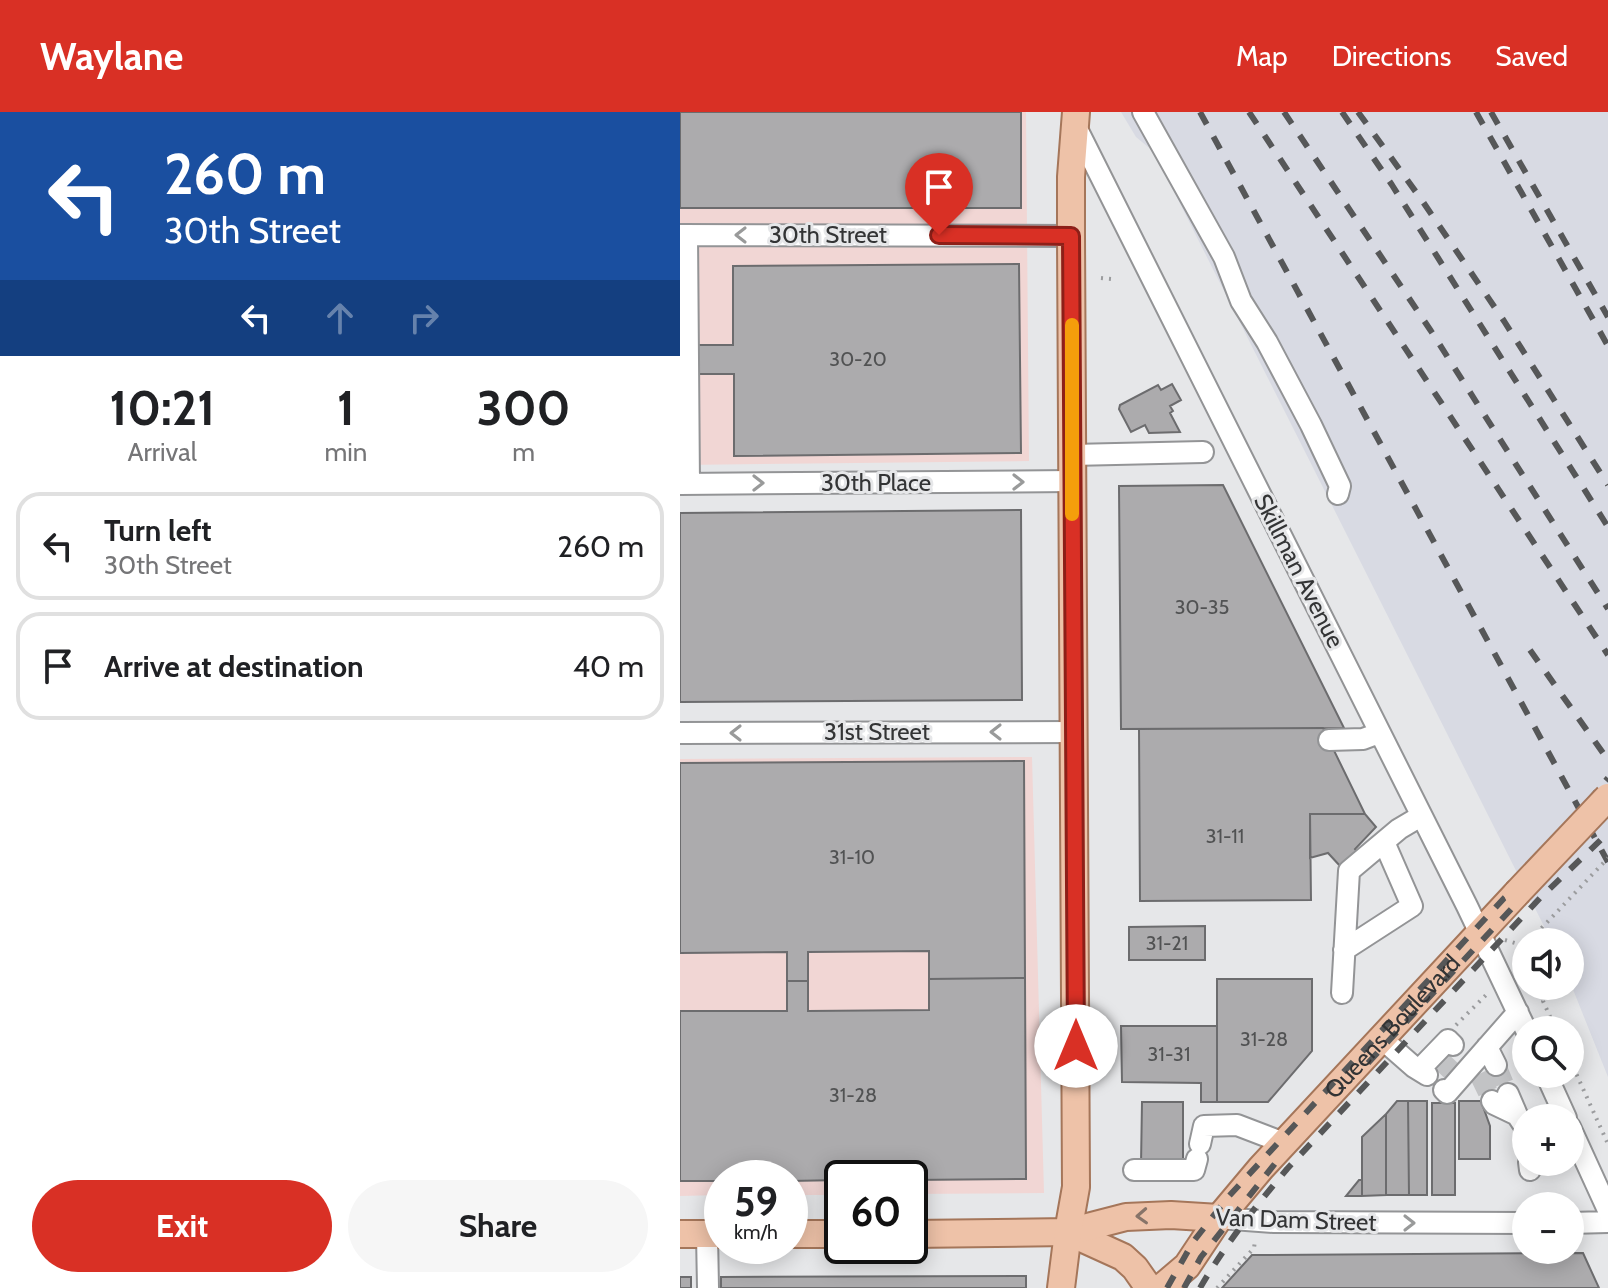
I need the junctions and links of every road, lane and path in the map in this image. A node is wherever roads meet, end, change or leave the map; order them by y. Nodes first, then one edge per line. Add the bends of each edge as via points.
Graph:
1 (1143, 112) edge
2 (1073, 116) edge
3 (684, 235) edge
4 (1071, 236) junction
5 (1101, 278) dead end
6 (1112, 279) dead end
7 (684, 360) edge
8 (1203, 452) dead end
9 (1072, 468) junction
10 (684, 484) edge
11 (1338, 494) dead end
12 (1074, 732) junction
13 (680, 733) edge
14 (1379, 733) junction
15 (1329, 740) dead end
16 (1608, 797) edge
17 (1421, 816) junction
18 (1384, 842) junction
19 (1608, 858) edge
20 (1542, 928) edge
21 (1480, 933) junction
22 (1344, 950) junction
23 (1342, 993) dead end
24 (1520, 1016) edge
25 (1512, 1031) edge
26 (1382, 1039) junction
27 (1435, 1061) tunnel mouth
28 (1471, 1070) dead end
29 (1583, 1088) edge
30 (1500, 1098) tunnel mouth
31 (1512, 1118) edge
32 (1284, 1143) junction
33 (1608, 1144) edge
34 (1584, 1164) edge
35 (1134, 1170) dead end
36 (1608, 1210) edge
37 (1219, 1218) junction
38 (1608, 1222) edge
39 (1512, 1223) edge
40 (1584, 1223) edge
41 (1068, 1232) junction
42 (680, 1234) edge
43 (704, 1234) edge
44 (928, 1234) edge
45 (1254, 1248) dead end
46 (711, 1264) edge
47 (1185, 1277) edge
48 (708, 1288) edge
49 (1061, 1288) edge
50 (1149, 1288) edge
51 (1161, 1288) edge
52 (1217, 1288) edge

1 - 11 street via 1311,425 1340,486
2 - 4 main road
2 - 14 street, Skillman Avenue
4 -> 3 street, 30th Street
3 - 7 street
4 - 9 main road
5 - 6 path
7 - 10 street
8 - 9 street, 30th Place
10 -> 9 street, 30th Place
9 - 12 main road
12 -> 13 street, 31st Street
12 - 41 main road via 1076,1187
14 - 15 street
14 - 17 street, Skillman Avenue
16 - 21 main road, Queens Boulevard, bridge
17 - 18 street
17 - 21 street, Skillman Avenue
18 - 22 street via 1349,871
18 - 22 street via 1412,906
19 - 20 path, bridge
21 - 24 street, Skillman Avenue
21 - 26 main road, Queens Boulevard
22 - 23 street
25 - 28 street
26 - 27 street via 1414,1067
26 - 32 main road, Queens Boulevard
29 - 33 path
30 - 31 street via 1494,1104
32 - 35 street via 1237,1125 1204,1126 1194,1170
32 - 37 main road, Queens Boulevard
34 - 36 street
37 -> 39 street, Van Dam Street
37 -> 41 main road, Van Dam Street via 1126,1217
37 - 47 main road, Queens Boulevard
38 - 40 street
41 - 44 main road, Van Dam Street
41 - 49 main road
41 - 50 main road, Van Dam Street via 1123,1257
42 - 43 main road
45 - 52 path
46 - 48 street
47 - 51 main road, Queens Boulevard

